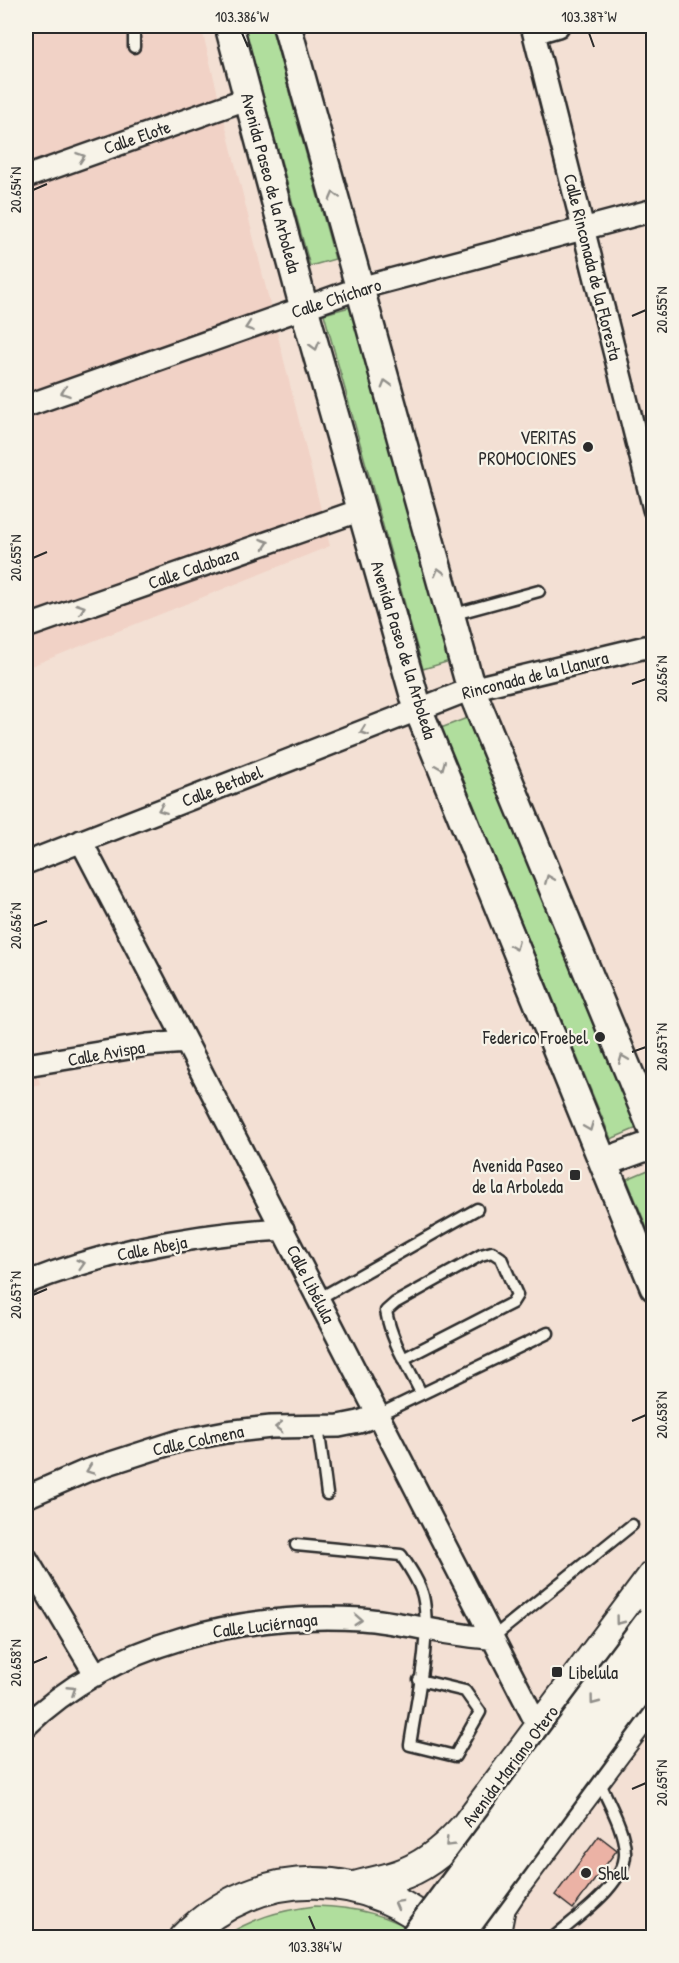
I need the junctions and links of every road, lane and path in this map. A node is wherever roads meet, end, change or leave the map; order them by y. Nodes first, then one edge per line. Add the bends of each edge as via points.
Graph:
1 (134, 26) edge
2 (229, 26) edge
3 (287, 26) edge
4 (558, 26) edge
5 (533, 29) edge
6 (134, 47) dead end
7 (249, 98) junction
8 (26, 177) edge
9 (654, 210) edge
10 (584, 229) junction
11 (360, 288) junction
12 (304, 308) junction
13 (26, 406) edge
14 (647, 452) edge
15 (654, 509) edge
16 (361, 510) junction
17 (539, 591) dead end
18 (451, 615) junction
19 (26, 627) edge
20 (654, 645) edge
21 (471, 689) junction
22 (418, 710) junction
23 (81, 841) junction
24 (26, 863) edge
25 (186, 1042) junction
26 (26, 1065) edge
27 (654, 1132) edge
28 (654, 1143) edge
29 (604, 1162) junction
30 (477, 1209) dead end
31 (282, 1229) junction
32 (26, 1282) edge
33 (654, 1287) edge
34 (318, 1299) junction
35 (548, 1333) dead end
36 (403, 1359) junction
37 (421, 1394) junction
38 (378, 1415) junction
39 (318, 1426) junction
40 (327, 1494) dead end
41 (26, 1497) edge
42 (632, 1525) dead end
43 (296, 1545) dead end
44 (26, 1558) edge
45 (654, 1575) edge
46 (654, 1620) edge
47 (426, 1629) junction
48 (492, 1638) junction
49 (654, 1653) edge
50 (654, 1666) edge
51 (96, 1675) junction
52 (419, 1680) junction
53 (654, 1700) edge
54 (26, 1726) edge
55 (539, 1728) junction
56 (597, 1775) junction
57 (355, 1887) junction
58 (234, 1900) junction
59 (500, 1907) junction
60 (171, 1938) edge
61 (184, 1938) edge
62 (417, 1938) edge
63 (446, 1938) edge
64 (454, 1938) edge
65 (494, 1938) edge
66 (553, 1938) edge

1 - 6 lane
2 - 7 street, Avenida Paseo de la Arboleda
11 -> 3 street
4 - 5 street
5 - 10 street, Calle Rinconada de la Floresta
8 -> 7 street, Calle Elote
7 - 12 street, Avenida Paseo de la Arboleda
9 - 10 street, Calle Chícharo
10 - 11 street, Calle Chícharo
10 - 14 street, Calle Rinconada de la Floresta
11 - 12 street, Calle Chícharo
18 -> 11 street
12 -> 13 street, Calle Chícharo
12 -> 16 street, Avenida Paseo de la Arboleda
14 - 15 street, Calle Rinconada de la Floresta
19 -> 16 street, Calle Calabaza
16 - 22 street, Avenida Paseo de la Arboleda
17 - 18 lane
18 - 21 street
20 - 21 street, Rinconada de la Llanura
21 - 22 street, Rinconada de la Llanura
27 -> 21 street
22 -> 23 street, Calle Betabel
22 -> 29 street, Avenida Paseo de la Arboleda
23 - 24 street, Calle Betabel
23 - 25 street, Calle Libélula
25 - 26 street, Calle Avispa
25 - 31 street, Calle Libélula
28 - 29 street
29 - 33 street, Avenida Paseo de la Arboleda
30 - 34 lane
32 -> 31 street, Calle Abeja via 150,1247 245,1231
31 - 34 street, Calle Libélula
34 - 38 street, Calle Libélula
35 - 37 lane
36 - 36 lane via 512,1303 517,1295 501,1258 492,1252 481,1255 386,1311
36 - 37 lane
37 - 38 lane
38 - 39 street, Calle Colmena via 339,1426
38 - 48 street, Calle Libélula
39 - 40 lane
39 -> 41 street, Calle Colmena via 271,1427 180,1441 86,1471
42 - 48 lane
43 - 47 lane via 401,1555 423,1595
44 - 51 street
45 -> 55 main road, Avenida Mariano Otero
46 -> 62 main road, Avenida Mariano Otero, bridge
47 - 48 street, Calle Luciérnaga
51 -> 47 street, Calle Luciérnaga via 185,1638 253,1623 333,1618
47 - 52 lane
48 - 55 street, Calle Libélula
49 - 59 main road via 494,1876 491,1884
50 - 64 main road, bridge
54 -> 51 street, Calle Luciérnaga via 50,1704
52 - 52 lane via 410,1745 455,1756 480,1712 465,1691
53 - 56 main road
55 -> 57 main road, Avenida Mariano Otero via 446,1847 404,1874
56 - 59 main road
56 - 66 lane via 622,1835 626,1854 622,1871 611,1887
57 - 58 main road via 314,1882 273,1886
63 -> 57 main road via 394,1900
58 - 60 main road
58 - 61 main road via 200,1922
59 - 65 main road

